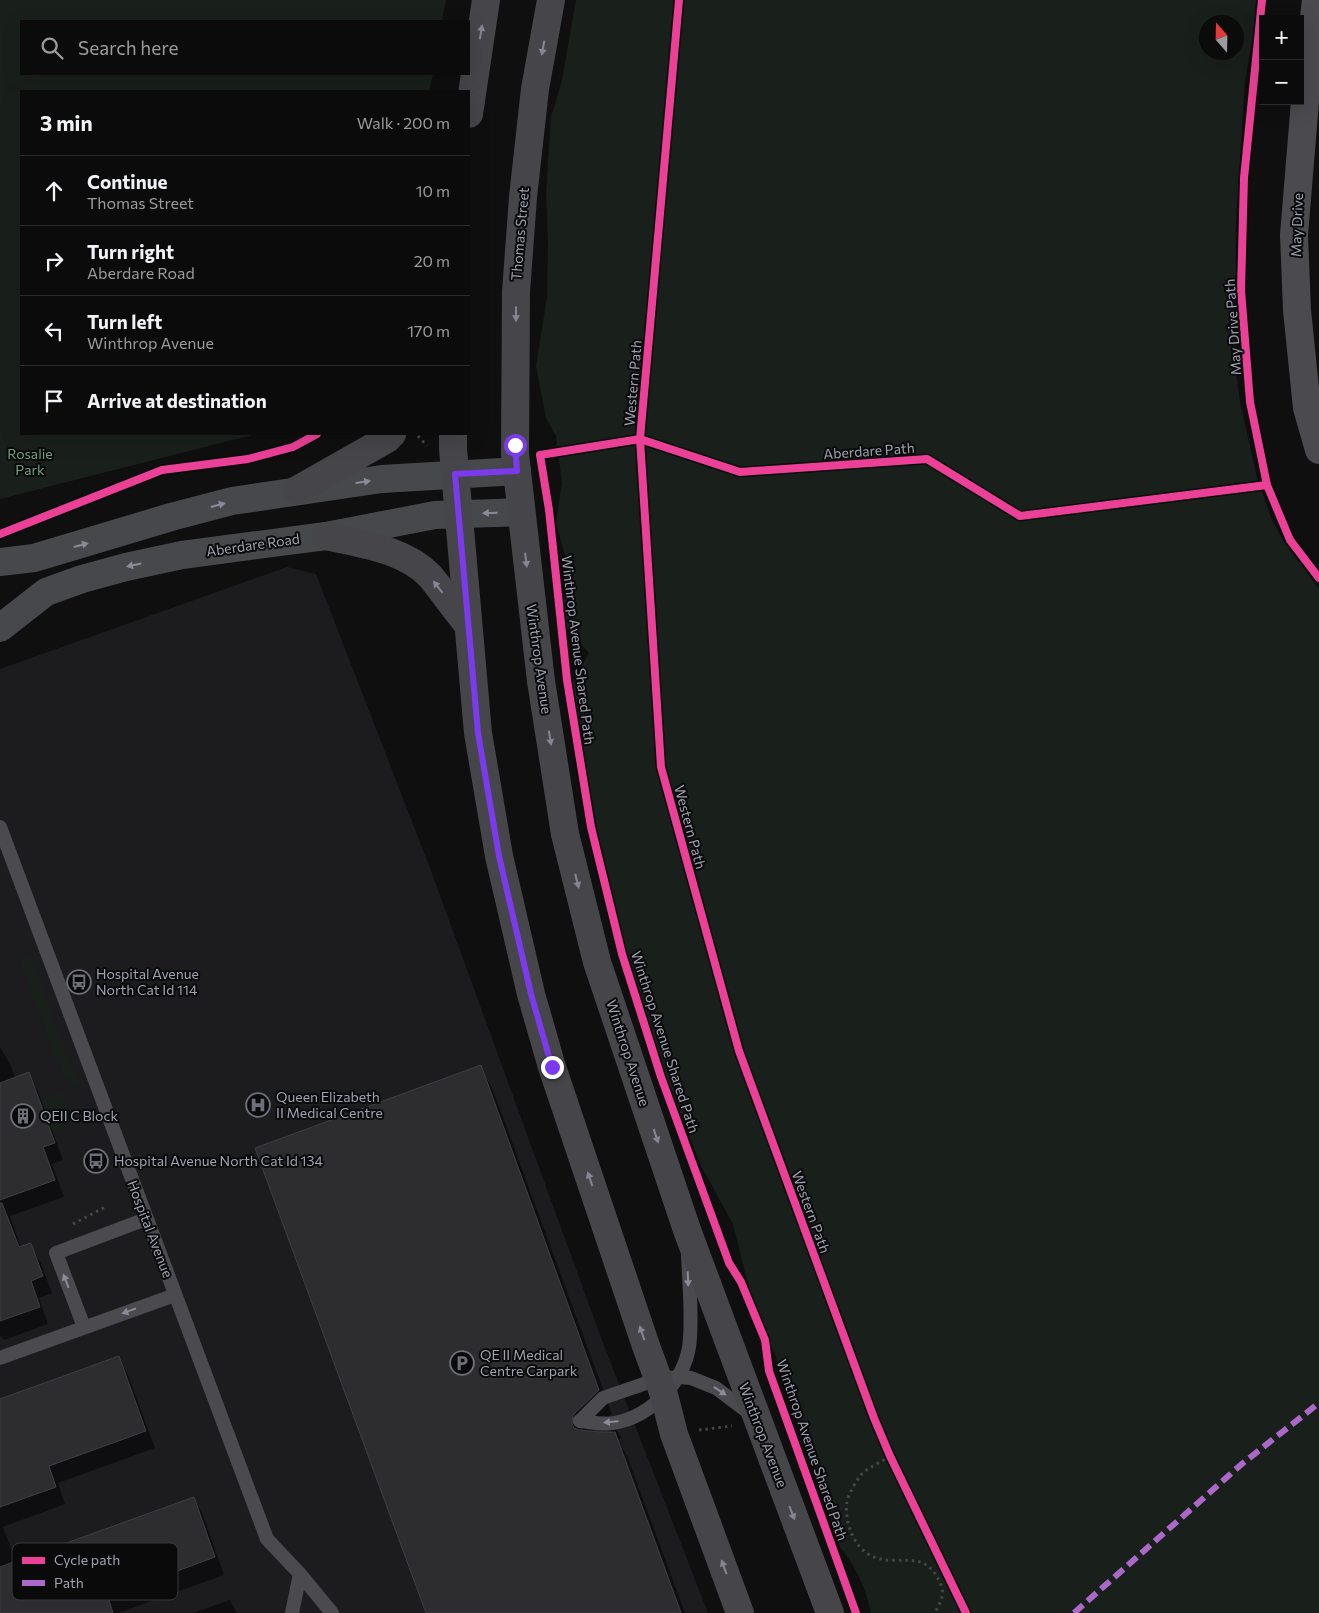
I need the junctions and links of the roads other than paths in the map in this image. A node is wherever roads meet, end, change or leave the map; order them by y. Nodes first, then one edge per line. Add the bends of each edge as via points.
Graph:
1 (486, 0) edge
2 (551, 0) edge
3 (1316, 0) edge
4 (1313, 76) edge
5 (470, 107) edge
6 (391, 435) edge
7 (453, 435) edge
8 (1319, 450) edge
9 (517, 471) junction
10 (455, 474) junction
11 (297, 490) junction
12 (520, 512) junction
13 (459, 514) junction
14 (326, 536) junction
15 (0, 562) edge
16 (468, 625) junction
17 (0, 628) edge
18 (0, 827) edge
19 (5, 858) edge
20 (146, 1219) junction
21 (687, 1230) junction
22 (175, 1295) junction
23 (84, 1327) junction
24 (0, 1358) edge
25 (667, 1383) junction
26 (642, 1413) junction
27 (746, 1422) junction
28 (684, 1432) junction
29 (300, 1574) junction
30 (292, 1613) edge
31 (332, 1613) edge
32 (740, 1613) edge
33 (830, 1613) edge

5 -> 1 main road
2 -> 9 main road, Thomas Street via 535,89 516,292
3 - 4 street, May Drive
4 - 8 street, May Drive via 1294,235 1297,310 1307,408
6 - 11 main road
7 - 10 main road
9 - 10 main road
9 - 12 main road, Winthrop Avenue
11 -> 10 main road
10 - 13 main road
15 -> 11 main road via 34,558 232,501
12 -> 13 main road, Aberdare Road
12 -> 21 main road, Winthrop Avenue via 541,682 565,834 597,962
13 - 14 main road, Aberdare Road via 435,515
13 - 16 main road
16 -> 14 main road via 429,575 411,562 379,548
14 -> 17 main road, Aberdare Road via 182,555 82,579 46,592
25 -> 16 main road via 552,1067 531,994 497,846 478,733
18 - 19 lane, Hospital Avenue
19 - 20 lane, Hospital Avenue
20 - 22 lane, Hospital Avenue
23 -> 20 lane via 56,1253
21 -> 25 lane via 690,1338 687,1358
21 - 27 main road, Winthrop Avenue
22 -> 23 lane
22 - 29 lane, Hospital Avenue via 267,1539
23 - 24 lane
25 - 26 lane
26 -> 25 lane via 613,1424 580,1421 603,1398
25 -> 27 lane via 691,1378 716,1388
25 - 28 main road
26 - 28 lane via 656,1416
27 -> 33 main road, Winthrop Avenue
32 -> 28 main road
29 - 30 lane
29 - 31 lane, Hospital Avenue

